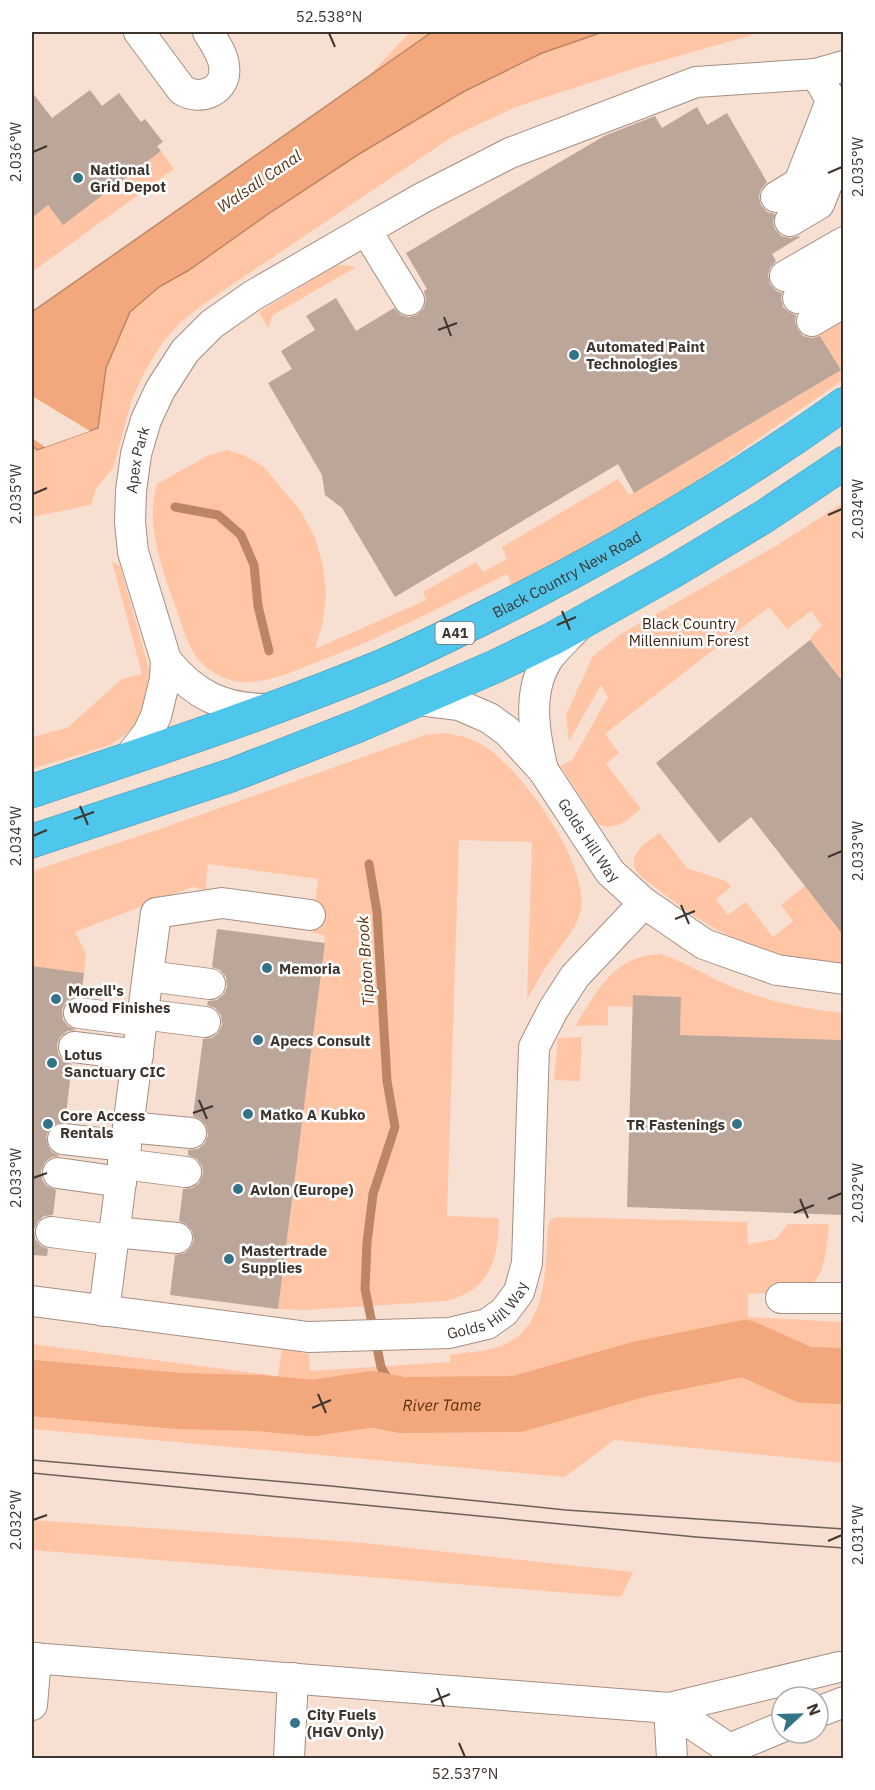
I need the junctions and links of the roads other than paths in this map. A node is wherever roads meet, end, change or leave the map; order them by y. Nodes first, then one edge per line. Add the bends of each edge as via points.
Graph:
1 (139, 32) edge
2 (208, 32) edge
3 (830, 70) edge
4 (837, 112) edge
5 (843, 142) edge
6 (366, 230) junction
7 (843, 242) edge
8 (843, 273) edge
9 (798, 298) junction
10 (409, 300) dead end
11 (843, 302) edge
12 (843, 404) edge
13 (843, 463) edge
14 (581, 623) junction
15 (166, 660) junction
16 (419, 700) junction
17 (269, 709) junction
18 (127, 760) junction
19 (543, 770) junction
20 (32, 791) edge
21 (32, 841) edge
22 (644, 903) junction
23 (297, 922) dead end
24 (148, 976) junction
25 (843, 979) edge
26 (210, 984) dead end
27 (79, 1013) dead end
28 (142, 1018) junction
29 (205, 1022) dead end
30 (74, 1047) dead end
31 (138, 1054) junction
32 (190, 1133) dead end
33 (63, 1138) dead end
34 (124, 1155) junction
35 (186, 1172) dead end
36 (58, 1173) dead end
37 (51, 1232) dead end
38 (114, 1236) junction
39 (177, 1238) dead end
40 (781, 1298) dead end
41 (843, 1298) edge
42 (32, 1302) edge
43 (104, 1311) junction
44 (34, 1658) edge
45 (839, 1667) dead end
46 (302, 1679) junction
47 (32, 1705) edge
48 (669, 1708) junction
49 (770, 1732) edge
50 (289, 1758) edge
51 (307, 1758) edge
52 (672, 1758) edge

1 - 2 street via 182,90 202,96 220,83 224,66
3 - 4 street
3 - 6 street, Apex Park via 696,82 510,153
4 - 5 street via 783,209 819,204
6 - 10 street
6 - 15 street, Apex Park via 252,296 212,324 185,351 146,420 136,454 130,522 133,552
7 - 9 street
8 - 9 street
9 - 11 street
12 - 17 highway, Black Country New Road / A41 via 690,505 584,567 404,656
13 - 14 highway via 728,539
14 - 16 highway
14 - 19 street, Golds Hill Way via 550,656 540,675 534,731
15 - 17 street, Apex Park via 178,675 213,699 245,709
15 - 18 street, Apex Park via 156,716
16 - 19 street, Golds Hill Way via 459,705 489,718 507,731
16 - 21 highway via 232,775
17 - 18 highway, Black Country New Road / A41
18 - 20 highway, Black Country New Road / A41
19 - 22 street, Golds Hill Way via 610,872
22 - 25 street, Golds Hill Way via 704,944 777,970
22 - 43 street, Golds Hill Way via 575,976 534,1047 527,1263 519,1292 504,1312 487,1324 449,1333 308,1337
23 - 24 street via 222,903 156,913
24 - 26 street
24 - 28 street
27 - 28 street
28 - 29 street
28 - 31 street
30 - 31 street
31 - 34 street
32 - 34 street
33 - 34 street
34 - 35 street
34 - 36 street
34 - 38 street
37 - 38 street
38 - 39 street
38 - 43 street
40 - 41 street
42 - 43 street, Golds Hill Way
44 - 46 street
44 - 47 street
45 - 48 street
46 - 48 street
46 - 50 street
46 - 51 street
48 - 49 street via 729,1749
48 - 52 street

